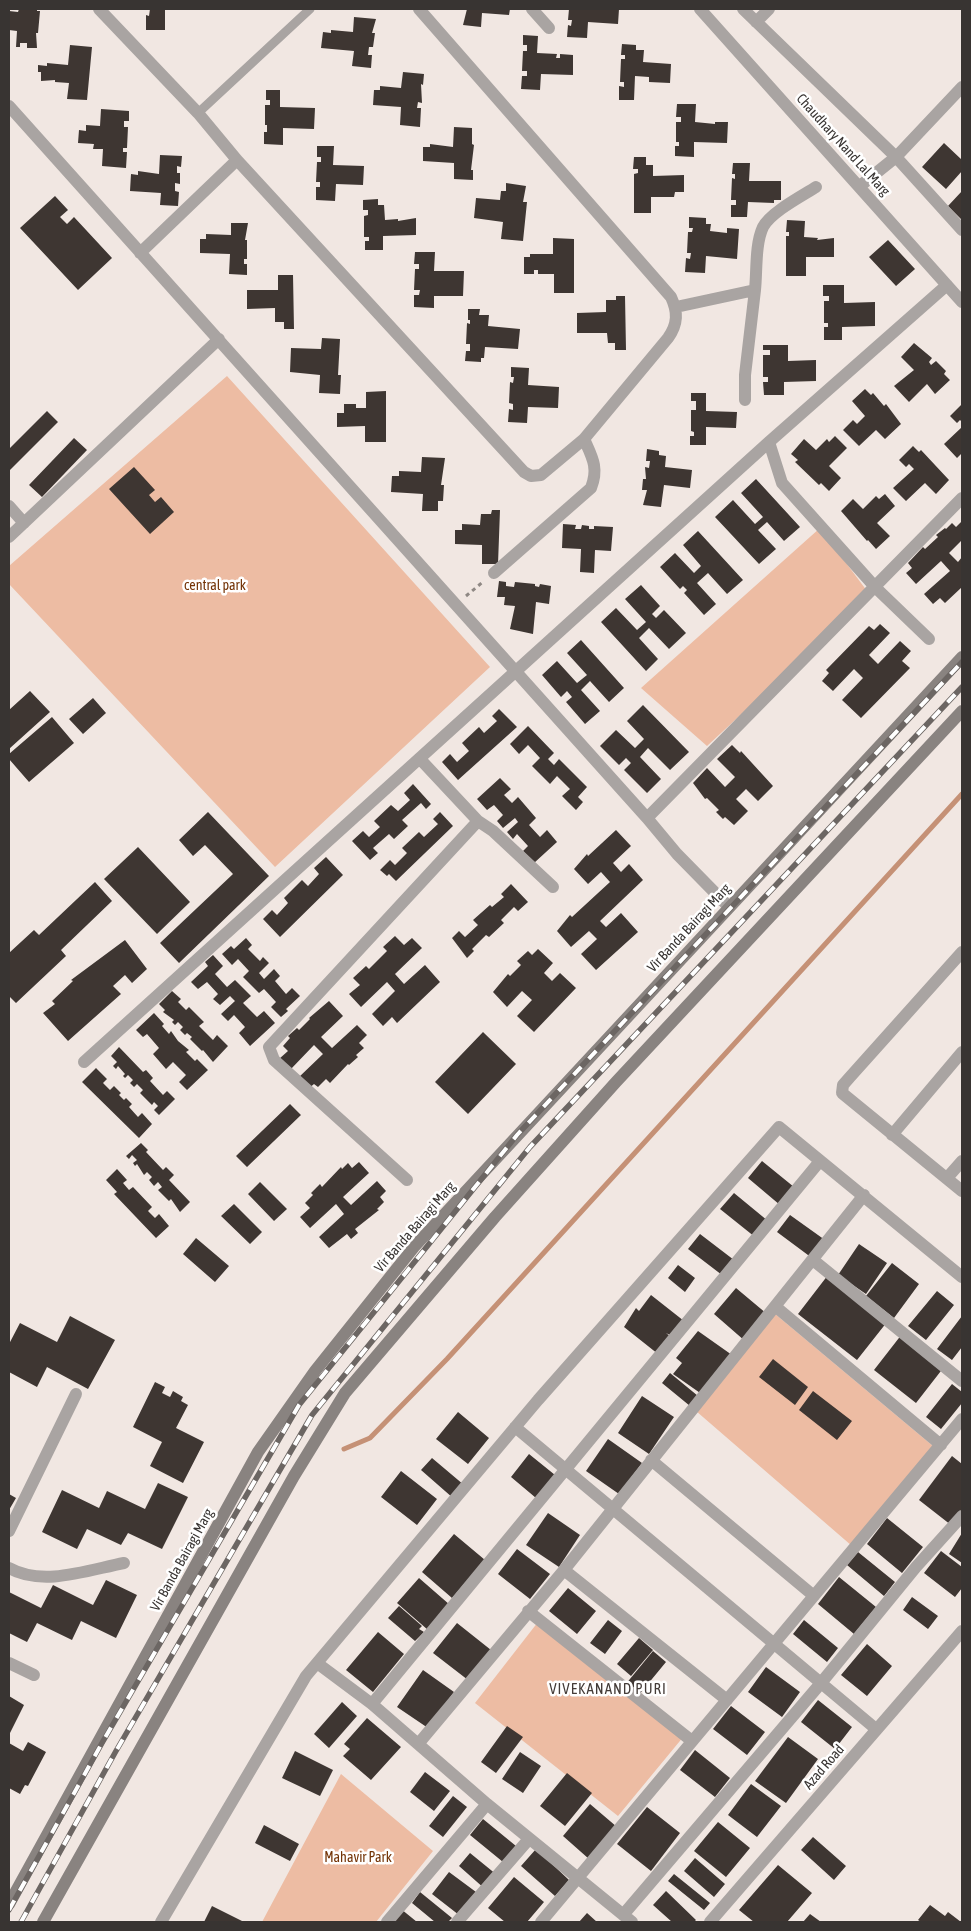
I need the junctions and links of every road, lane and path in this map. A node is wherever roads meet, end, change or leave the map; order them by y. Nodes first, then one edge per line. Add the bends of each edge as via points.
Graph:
1 (99, 9) edge
2 (310, 9) edge
3 (419, 9) edge
4 (532, 9) edge
5 (700, 9) edge
6 (744, 9) edge
7 (769, 9) edge
8 (756, 22) junction
9 (549, 28) dead end
10 (962, 87) edge
11 (9, 106) edge
12 (198, 113) junction
13 (896, 157) junction
14 (237, 160) junction
15 (860, 186) junction
16 (816, 187) dead end
17 (962, 230) edge
18 (140, 253) junction
19 (947, 285) junction
20 (755, 290) junction
21 (962, 302) edge
22 (676, 307) junction
23 (219, 338) junction
24 (745, 400) dead end
25 (584, 439) junction
26 (769, 442) junction
27 (962, 498) edge
28 (9, 506) edge
29 (24, 523) junction
30 (9, 537) edge
31 (494, 573) joint
32 (876, 588) junction
33 (456, 605) junction
34 (929, 639) dead end
35 (962, 657) edge
36 (516, 672) junction
37 (962, 711) edge
38 (420, 759) junction
39 (647, 818) junction
40 (478, 821) junction
41 (553, 887) dead end
42 (729, 907) junction
43 (962, 952) edge
44 (962, 1052) edge
45 (84, 1062) dead end
46 (892, 1135) junction
47 (820, 1161) junction
48 (962, 1161) edge
49 (947, 1178) junction
50 (407, 1180) dead end
51 (962, 1190) edge
52 (864, 1195) junction
53 (813, 1260) junction
54 (962, 1277) edge
55 (776, 1307) junction
56 (962, 1381) edge
57 (76, 1394) dead end
58 (962, 1419) edge
59 (516, 1427) junction
60 (941, 1445) junction
61 (651, 1460) junction
62 (564, 1470) junction
63 (611, 1509) junction
64 (962, 1516) edge
65 (9, 1531) edge
66 (124, 1563) dead end
67 (9, 1568) edge
68 (564, 1570) junction
69 (814, 1596) junction
70 (528, 1611) junction
71 (962, 1631) edge
72 (774, 1645) junction
73 (9, 1662) edge
74 (317, 1663) junction
75 (34, 1674) dead end
76 (821, 1683) junction
77 (727, 1700) junction
78 (372, 1704) junction
79 (876, 1729) junction
80 (692, 1741) junction
81 (419, 1743) junction
82 (487, 1804) junction
83 (529, 1839) junction
84 (578, 1880) junction
85 (9, 1904) edge
86 (627, 1918) edge
87 (43, 1922) edge
88 (161, 1922) edge
89 (387, 1922) edge
90 (457, 1922) edge
91 (541, 1922) edge
92 (710, 1922) edge

1 - 12 street
2 - 12 lane
3 - 22 street via 671,297
4 - 9 street
5 - 15 street, Chaudhary Nand Lal Marg
6 - 8 street, Chaudhary Nand Lal Marg
7 - 8 street
8 - 13 street, Chaudhary Nand Lal Marg
10 - 13 street
11 - 18 street
12 - 14 street
13 - 15 street
13 - 17 street, Chaudhary Nand Lal Marg
14 - 18 street
14 - 25 street via 524,472 531,476 542,475
15 - 19 street, Chaudhary Nand Lal Marg
16 - 20 street via 764,226 760,235
18 - 23 street
19 - 21 street, Chaudhary Nand Lal Marg
19 - 26 street
20 - 22 street
20 - 24 street
22 - 25 street via 677,319 668,338
23 - 29 street
23 - 33 street
25 - 31 street via 595,462 596,476 591,488
26 - 32 street via 782,483
26 - 36 street
27 - 32 street
28 - 29 street
29 - 30 street
31 - 33 path
32 - 34 street
32 - 39 street
33 - 36 street
35 - 42 main road, Vir Banda Bairagi Marg
36 - 38 street
36 - 39 street
37 - 87 main road via 597,1104 495,1217 345,1393 294,1476
38 - 40 street
38 - 45 street
39 - 42 street
40 - 41 street via 493,830
40 - 50 street via 269,1047 274,1060
42 - 85 main road, Vir Banda Bairagi Marg via 414,1247 315,1372 258,1452
43 - 46 street via 843,1085 842,1093 848,1100
44 - 46 street
46 - 49 street
47 - 52 street
47 - 59 street via 778,1127
47 - 62 street
48 - 49 street
49 - 51 street
52 - 53 street
52 - 54 street
53 - 55 street
53 - 56 street
55 - 60 street
55 - 61 street
57 - 65 street
58 - 60 street
59 - 62 street
59 - 74 street
60 - 69 street
61 - 63 street
61 - 69 street
62 - 63 street
62 - 78 street
63 - 68 street
63 - 72 street
64 - 76 street
66 - 67 street via 51,1576 26,1576
68 - 70 street
68 - 77 street
69 - 72 street
70 - 80 street
70 - 81 street
71 - 79 street, Azad Road
72 - 76 street
72 - 77 street
73 - 75 street
74 - 78 street
74 - 88 street via 295,1693
76 - 79 street
76 - 86 street
77 - 80 street
78 - 81 street
79 - 92 street, Azad Road
80 - 84 street
81 - 82 street
82 - 83 street
82 - 89 street
83 - 84 street
83 - 90 street
84 - 86 street
84 - 91 street

